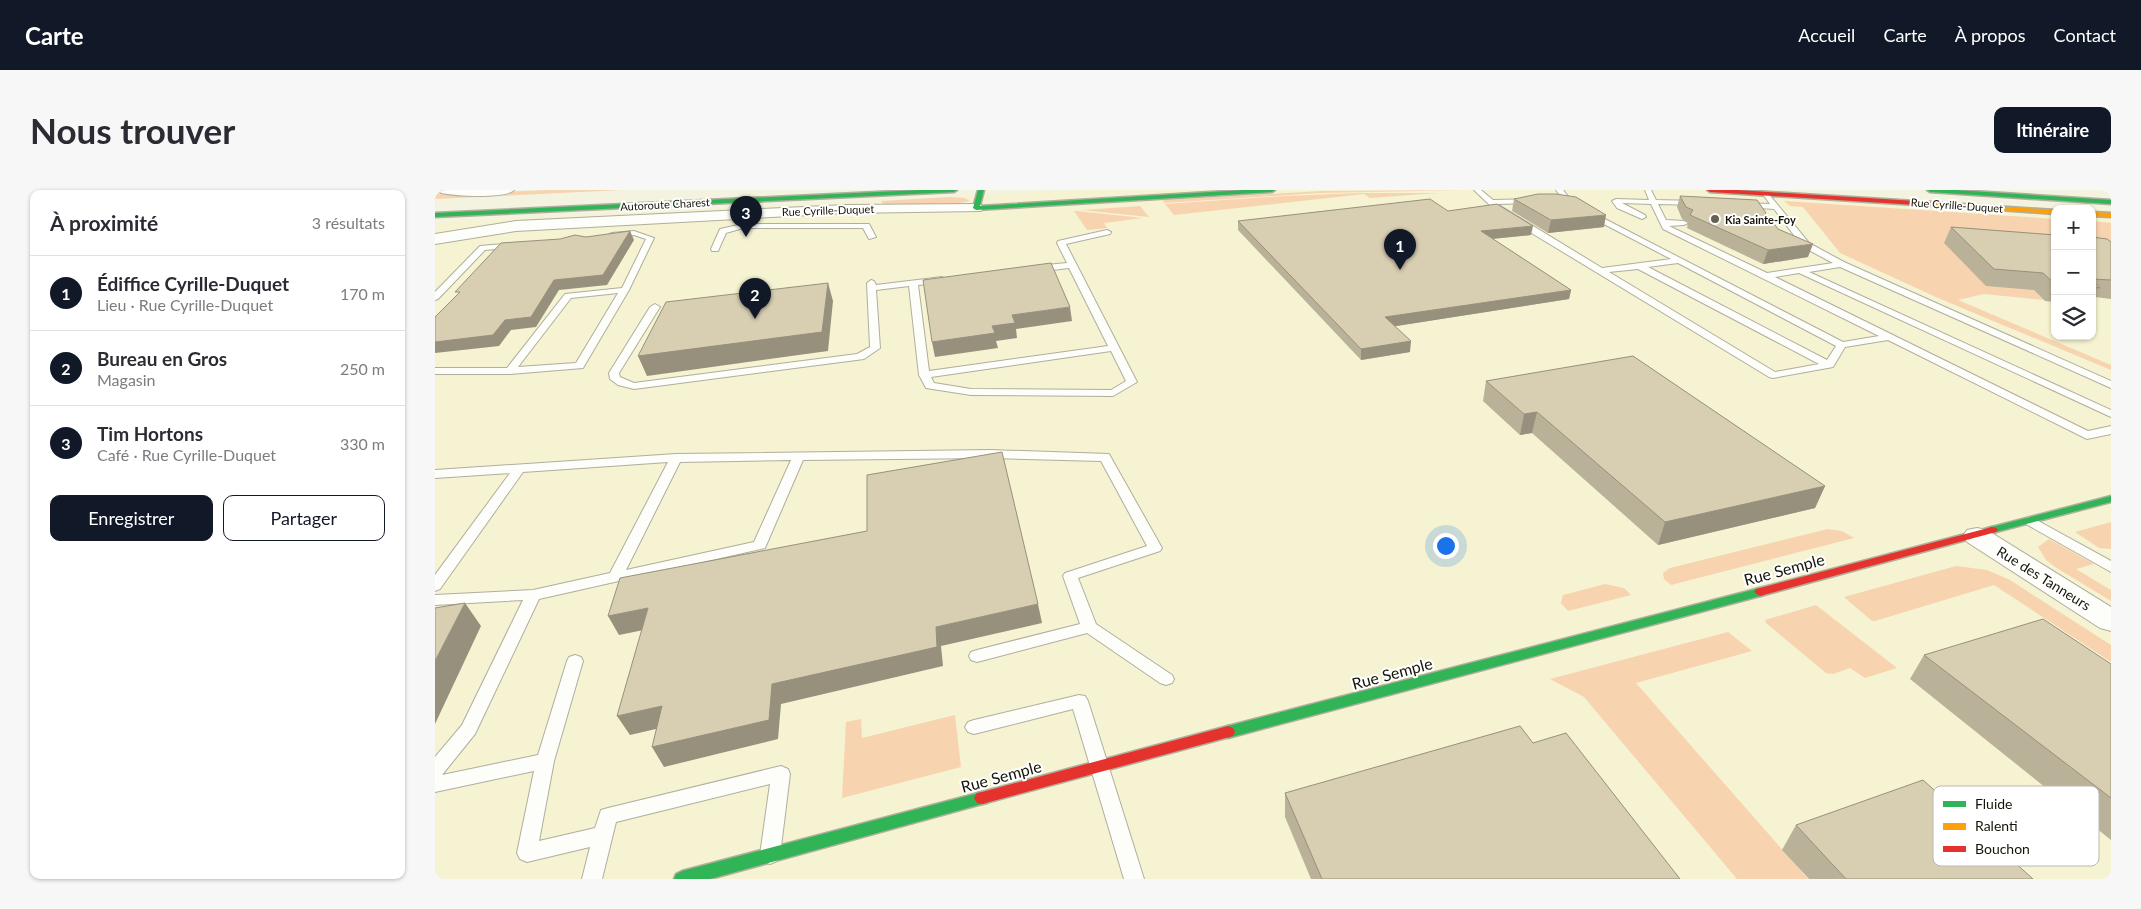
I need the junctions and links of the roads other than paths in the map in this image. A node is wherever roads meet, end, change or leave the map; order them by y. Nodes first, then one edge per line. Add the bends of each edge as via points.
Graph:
1 (446, 190) edge
2 (954, 190) edge
3 (981, 190) edge
4 (1272, 190) edge
5 (1477, 190) edge
6 (1559, 190) edge
7 (1647, 190) edge
8 (1710, 190) edge
9 (1930, 190) edge
10 (2100, 190) edge
11 (2111, 191) edge
12 (1765, 193) junction
13 (1008, 194) dead end
14 (510, 195) edge
15 (791, 198) junction
16 (1539, 201) edge
17 (1548, 201) edge
18 (454, 202) dead end
19 (1491, 202) junction
20 (1654, 202) junction
21 (2111, 202) edge
22 (1701, 204) edge
23 (1729, 205) edge
24 (1776, 206) junction
25 (1006, 207) junction
26 (873, 208) junction
27 (976, 208) junction
28 (2051, 212) edge
29 (2096, 214) edge
30 (435, 215) edge
31 (2111, 216) edge
32 (1642, 217) junction
33 (650, 219) junction
34 (1663, 220) junction
35 (1684, 223) edge
36 (501, 227) junction
37 (435, 228) edge
38 (1780, 230) edge
39 (1795, 230) junction
40 (1107, 232) dead end
41 (634, 233) junction
42 (599, 236) edge
43 (872, 237) dead end
44 (435, 239) edge
45 (522, 244) edge
46 (715, 249) dead end
47 (1680, 260) junction
48 (1841, 264) junction
49 (1072, 265) junction
50 (1639, 266) junction
51 (1025, 270) edge
52 (1801, 270) junction
53 (1600, 272) junction
54 (1766, 276) junction
55 (951, 279) edge
56 (913, 284) junction
57 (625, 290) junction
58 (435, 297) edge
59 (655, 307) dead end
60 (1889, 338) junction
61 (1842, 345) junction
62 (1114, 348) junction
63 (1829, 364) junction
64 (510, 371) junction
65 (435, 372) edge
66 (924, 375) junction
67 (2111, 385) edge
68 (2111, 414) edge
69 (2111, 430) edge
70 (799, 456) junction
71 (676, 458) junction
72 (519, 469) junction
73 (435, 474) edge
74 (2111, 499) edge
75 (2031, 521) junction
76 (1977, 536) junction
77 (2111, 567) edge
78 (615, 577) junction
79 (435, 586) edge
80 (533, 595) junction
81 (435, 600) edge
82 (2111, 621) edge
83 (1089, 627) junction
84 (977, 656) dead end
85 (575, 661) dead end
86 (1165, 679) dead end
87 (974, 726) dead end
88 (545, 762) junction
89 (1100, 766) junction
90 (435, 770) edge
91 (435, 784) edge
92 (603, 835) junction
93 (770, 856) junction
94 (592, 879) edge
95 (683, 879) edge
96 (1134, 879) edge

1 - 14 street
2 - 15 main road, Autoroute Charest
3 - 27 main road
4 - 25 main road, Rue Cyrille-Duquet
5 - 19 lane
6 - 17 lane via 1570,202
7 - 20 lane
8 - 12 main road, Rue Cyrille-Duquet
9 - 21 main road
10 - 11 main road
12 - 24 lane
12 - 28 main road, Rue Cyrille-Duquet
13 - 25 main road
14 - 18 main road
15 - 26 main road via 866,199 872,201
15 - 30 main road, Autoroute Charest
16 - 19 lane
19 - 53 lane
20 - 22 lane
20 - 32 lane via 1616,201
20 - 34 lane
23 - 24 lane
24 - 39 lane
25 - 27 main road, Rue Cyrille-Duquet
26 - 27 street, Rue Cyrille-Duquet
26 - 33 street, Rue Cyrille-Duquet
29 - 31 main road
32 - 34 lane
32 - 47 lane via 1605,220
33 - 36 street, Rue Cyrille-Duquet
33 - 41 lane
34 - 35 lane
34 - 54 lane via 1666,227
36 - 37 street, Rue Cyrille-Duquet
36 - 44 street, Rue Cyrille-Duquet
38 - 39 lane
39 - 48 lane via 1806,245
40 - 49 lane via 1061,243
41 - 42 lane
41 - 57 lane via 650,238
43 - 46 lane via 866,226 743,226 723,231
45 - 58 lane via 483,248
47 - 50 lane
47 - 61 lane
48 - 52 lane
48 - 67 lane
49 - 51 lane
49 - 62 lane
50 - 53 lane
50 - 63 lane
52 - 54 lane
52 - 68 lane
53 - 63 lane via 1773,375
54 - 60 lane
55 - 56 lane
56 - 59 lane via 871,286 875,348 860,357 635,386 622,383 614,373
56 - 66 lane
57 - 64 lane via 568,296
57 - 64 lane via 579,366
60 - 61 lane
60 - 69 lane via 2087,435
61 - 63 lane
62 - 66 lane
62 - 66 lane via 1132,382 1113,393 971,392 930,386
64 - 65 lane
70 - 71 lane
70 - 78 lane via 760,545
70 - 83 lane via 990,454 1105,457 1155,548 1071,576
71 - 72 lane
71 - 78 lane
72 - 73 lane
72 - 79 lane
74 - 75 main road, Rue Semple
75 - 76 main road, Rue Semple
75 - 77 lane
76 - 82 street, Rue des Tanneurs
76 - 89 main road, Rue Semple
78 - 80 lane
80 - 81 lane
80 - 90 lane via 469,729
83 - 84 lane
83 - 86 lane
85 - 88 lane
87 - 89 lane via 1079,701
88 - 91 lane
88 - 92 lane via 527,853
89 - 93 main road, Rue Semple
89 - 96 lane
92 - 93 lane via 608,816 781,774
92 - 94 lane
93 - 95 main road, Rue Semple

